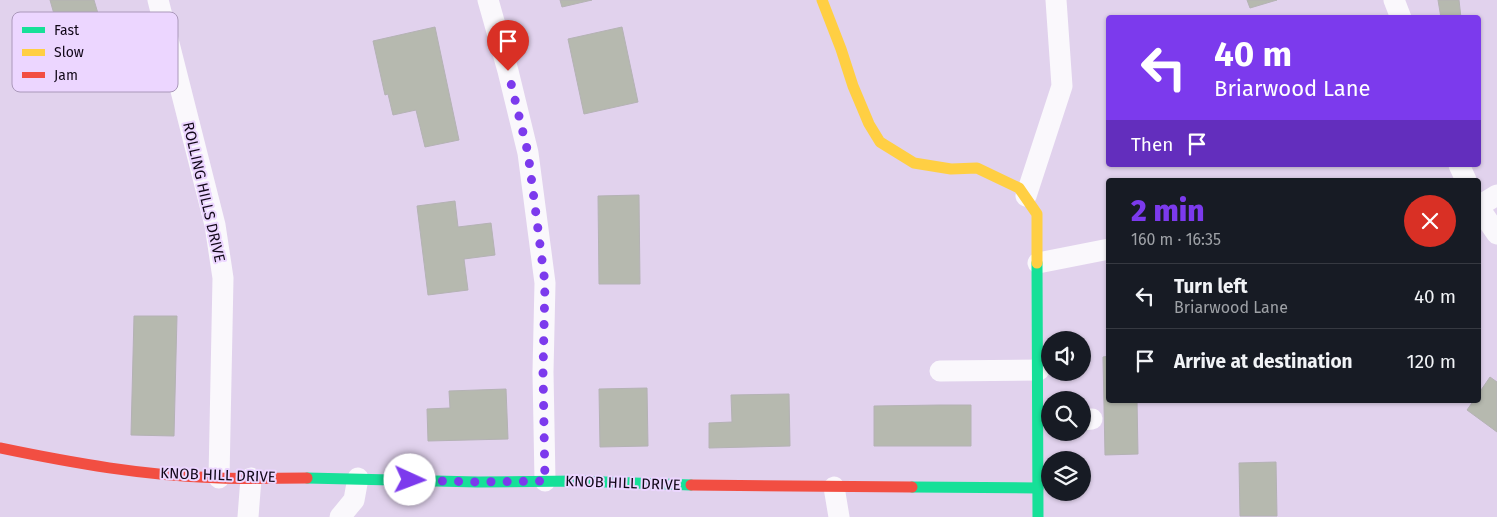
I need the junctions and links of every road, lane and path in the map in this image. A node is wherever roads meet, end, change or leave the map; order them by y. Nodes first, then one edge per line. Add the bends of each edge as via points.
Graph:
1 (488, 0) edge
2 (822, 0) edge
3 (1056, 0) edge
4 (1394, 0) edge
5 (1400, 15) edge
6 (178, 80) edge
7 (1497, 194) edge
8 (1026, 196) junction
9 (1481, 206) edge
10 (1481, 210) edge
11 (1497, 234) edge
12 (1106, 250) edge
13 (1038, 263) junction
14 (1039, 370) junction
15 (940, 371) dead end
16 (1041, 391) edge
17 (1042, 441) edge
18 (0, 448) edge
19 (219, 478) junction
20 (251, 478) junction
21 (358, 478) junction
22 (545, 481) junction
23 (834, 487) junction
24 (1038, 488) junction
25 (248, 517) edge
26 (340, 517) edge
27 (839, 517) edge
28 (1038, 517) edge

1 - 22 street via 528,153 545,283
2 - 8 street via 853,86 880,142 914,163 951,169 977,168 1019,188
3 - 8 street via 1062,86
4 - 5 street
6 - 19 street, ROLLING HILLS DRIVE via 214,225 223,278
7 - 9 street
8 - 13 street via 1037,214
10 - 11 street
12 - 13 street
13 - 14 street
14 - 15 street
14 - 16 street
17 - 24 street
18 - 19 street, KNOB HILL DRIVE via 152,473
19 - 20 street, KNOB HILL DRIVE
20 - 21 street, KNOB HILL DRIVE
20 - 25 street
21 - 22 street, KNOB HILL DRIVE
21 - 26 street via 354,500
22 - 23 street, KNOB HILL DRIVE via 664,486
23 - 24 street, KNOB HILL DRIVE
23 - 27 street
24 - 28 street

